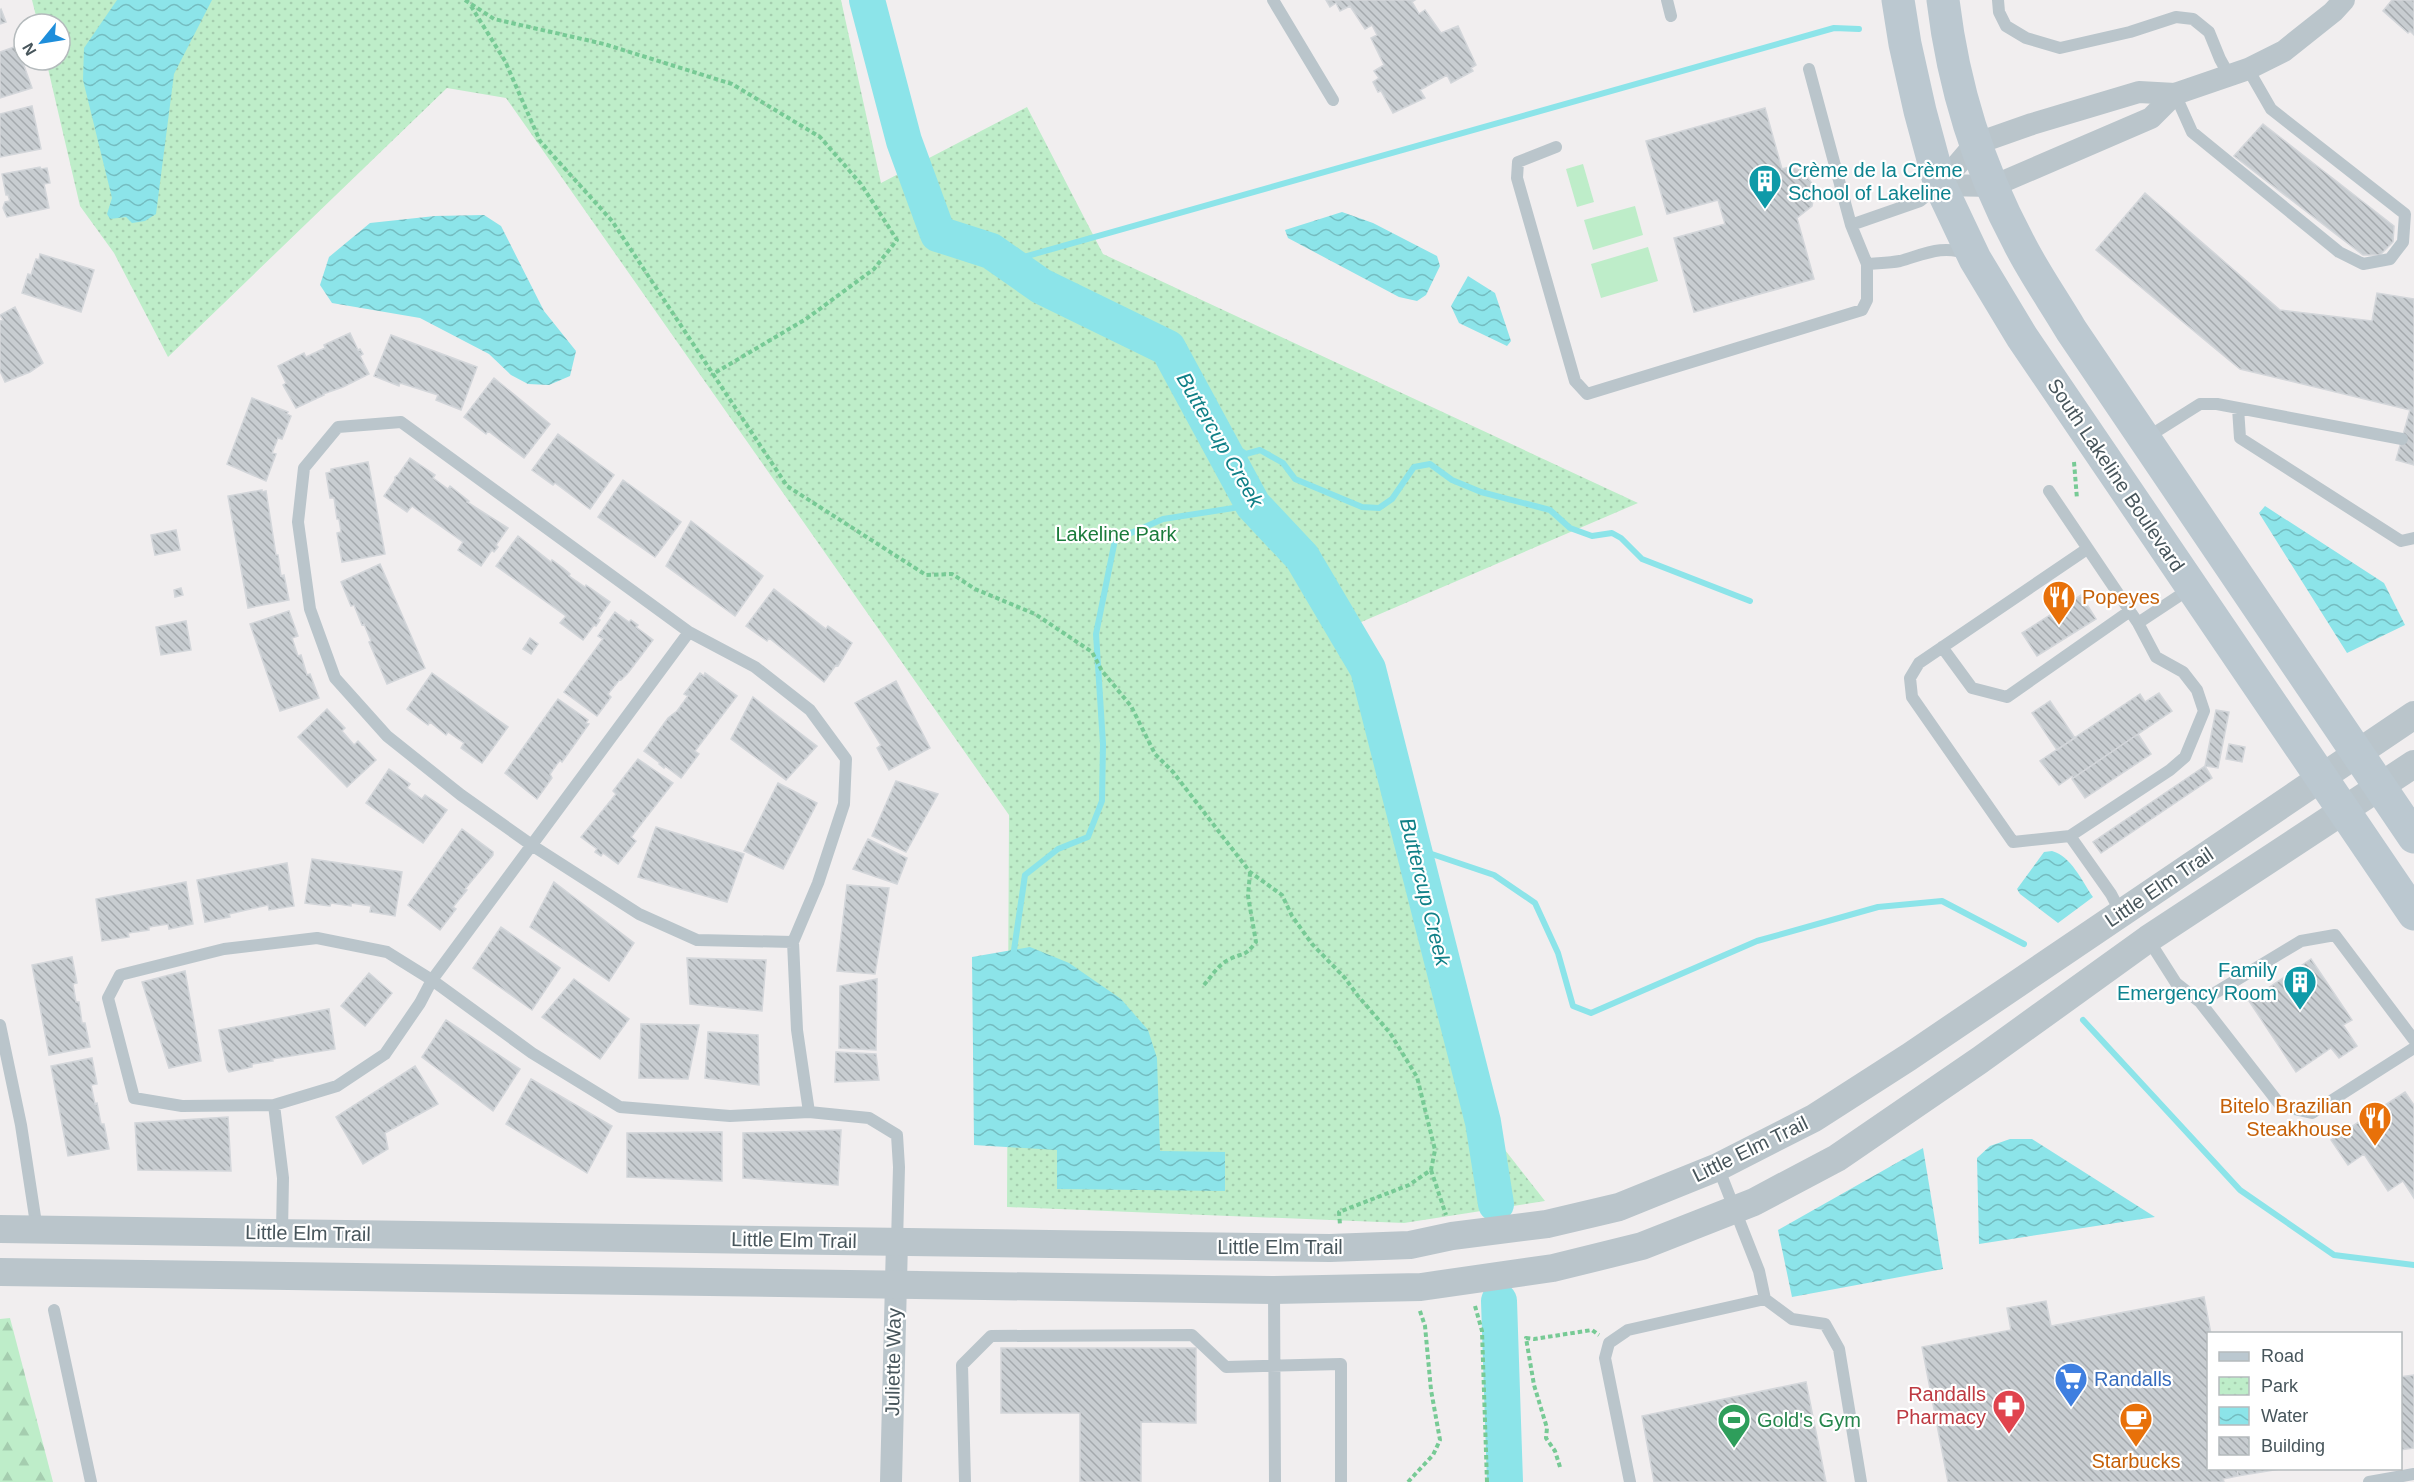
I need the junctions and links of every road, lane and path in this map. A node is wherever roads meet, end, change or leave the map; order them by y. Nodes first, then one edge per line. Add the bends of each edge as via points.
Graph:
1 (1273, 0) edge
2 (1667, 0) edge
3 (1898, 0) edge
4 (1943, 0) edge
5 (1998, 0) edge
6 (2344, 0) edge
7 (467, 2) edge
8 (1671, 16) dead end
9 (1809, 69) dead end
10 (2239, 73) junction
11 (2175, 94) junction
12 (1333, 100) dead end
13 (1976, 144) junction
14 (1556, 147) dead end
15 (1940, 185) junction
16 (1993, 186) junction
17 (1851, 225) junction
18 (1867, 264) junction
19 (1982, 271) junction
20 (713, 374) junction
21 (2238, 408) junction
22 (2145, 439) junction
23 (2402, 439) dead end
24 (2049, 491) dead end
25 (2414, 538) edge
26 (2087, 549) junction
27 (2192, 587) junction
28 (2130, 611) junction
29 (2138, 623) junction
30 (690, 632) junction
31 (1942, 647) junction
32 (2414, 715) edge
33 (2357, 753) junction
34 (2414, 764) edge
35 (2322, 777) junction
36 (2381, 787) junction
37 (2345, 811) junction
38 (2070, 836) junction
39 (2414, 837) edge
40 (533, 846) junction
41 (1250, 872) junction
42 (2121, 913) junction
43 (2414, 914) edge
44 (2148, 939) junction
45 (793, 942) junction
46 (432, 980) junction
47 (1204, 985) dead end
48 (2200, 1002) junction
49 (0, 1025) edge
50 (2414, 1040) edge
51 (2414, 1048) edge
52 (274, 1105) junction
53 (809, 1112) junction
54 (1718, 1167) junction
55 (1431, 1170) junction
56 (1734, 1210) junction
57 (1446, 1217) dead end
58 (1340, 1225) dead end
59 (0, 1229) edge
60 (37, 1230) junction
61 (282, 1232) junction
62 (897, 1242) junction
63 (0, 1272) edge
64 (894, 1286) junction
65 (1274, 1290) junction
66 (1765, 1299) junction
67 (1419, 1305) dead end
68 (1475, 1306) dead end
69 (54, 1310) dead end
70 (1609, 1343) junction
71 (1274, 1366) junction
72 (1560, 1467) dead end
73 (2414, 1474) edge
74 (91, 1482) edge
75 (891, 1482) edge
76 (965, 1482) edge
77 (1275, 1482) edge
78 (1341, 1482) edge
79 (1408, 1482) edge
80 (1487, 1482) edge
81 (1630, 1482) edge
82 (1861, 1482) edge
83 (2369, 1482) edge

1 - 12 lane
2 - 8 lane
3 - 15 main road, South Lakeline Boulevard via 1909,63
4 - 13 main road via 1959,88
5 - 10 lane via 2006,26 2026,38 2060,48 2176,17 2193,19 2209,32 2220,59
6 - 10 street via 2284,51
7 - 20 path via 506,61 540,141 612,221
7 - 20 path via 494,19 604,44 732,84 820,137 861,184 897,240 874,269 806,319
9 - 17 lane
10 - 11 street
10 - 11 lane via 2271,109 2405,214 2403,242 2390,259 2363,264 2339,252 2192,132
11 - 13 street via 2139,92
11 - 16 street via 2151,118
13 - 15 street
13 - 16 main road
14 - 18 lane via 1518,162 1516,177 1575,381 1587,394 1862,310 1867,300
15 - 16 street
15 - 17 lane via 1920,201
15 - 19 main road, South Lakeline Boulevard
16 - 22 main road via 2019,243 2065,320
17 - 18 lane
18 - 19 lane via 1897,261 1931,251 1959,250
19 - 27 main road, South Lakeline Boulevard via 2022,337
20 - 41 path via 787,486 926,575 952,574 975,589 1035,614 1092,652 1102,671 1131,706 1155,754
21 - 22 lane via 2200,404
21 - 23 lane
21 - 25 lane via 2240,438 2401,541
22 - 33 main road
24 - 26 lane
26 - 28 lane
26 - 31 lane
27 - 29 lane
27 - 35 main road, South Lakeline Boulevard
28 - 29 lane
28 - 31 lane via 2007,697 1972,688
29 - 38 lane via 2156,657 2183,672 2197,690 2204,711 2185,757
30 - 40 lane
30 - 40 lane via 400,422 338,427 304,468 298,522 310,609 335,678 387,736
30 - 45 lane via 755,667 810,710 846,759 844,804
31 - 38 lane via 1919,663 1910,678 1912,697 2013,842
32 - 33 street, Little Elm Trail
33 - 35 street, Little Elm Trail
33 - 36 main road
34 - 36 street, Little Elm Trail
35 - 37 main road, South Lakeline Boulevard
35 - 42 street, Little Elm Trail
36 - 37 street, Little Elm Trail
36 - 39 main road
37 - 43 main road, South Lakeline Boulevard
37 - 44 street, Little Elm Trail
38 - 42 lane
40 - 45 lane via 639,914 697,940
40 - 46 lane
41 - 47 path via 1248,896 1256,942 1249,951 1228,960
41 - 55 path via 1282,895 1312,944 1390,1033 1417,1077 1435,1150
42 - 54 street, Little Elm Trail via 1814,1118
44 - 48 lane via 2176,983
44 - 56 street, Little Elm Trail via 1837,1158
45 - 53 lane via 797,1029
46 - 52 lane via 385,1054 337,1086
46 - 52 lane via 387,952 317,938 224,949 120,975 108,998 134,1098 182,1106
46 - 53 lane via 532,1053 620,1107 730,1116
48 - 50 lane via 2301,941 2335,935
48 - 51 lane via 2281,1106 2312,1113
49 - 60 lane
52 - 61 lane via 283,1178
53 - 62 lane via 869,1118 897,1135
54 - 56 lane
54 - 62 street, Little Elm Trail via 1619,1208 1547,1224 1410,1245 1318,1248
55 - 57 path
55 - 58 path via 1410,1185 1339,1212
56 - 65 street, Little Elm Trail via 1642,1246 1553,1268 1421,1287
56 - 66 lane via 1760,1271
59 - 60 street, Little Elm Trail
60 - 61 street, Little Elm Trail
61 - 62 street, Little Elm Trail
62 - 64 street, Juliette Way
63 - 64 street, Little Elm Trail
64 - 65 street, Little Elm Trail
64 - 75 street, Juliette Way
65 - 71 lane
66 - 70 lane via 1628,1330
66 - 82 lane via 1792,1319 1825,1324 1839,1349
67 - 79 path via 1440,1440 1433,1455
68 - 80 path via 1482,1331
69 - 74 lane
70 - 72 path via 1592,1330 1526,1338 1546,1438
70 - 81 lane via 1605,1358
71 - 76 lane via 1226,1366 1192,1335 992,1335 962,1365
71 - 77 lane
71 - 78 lane via 1341,1364
73 - 83 lane

